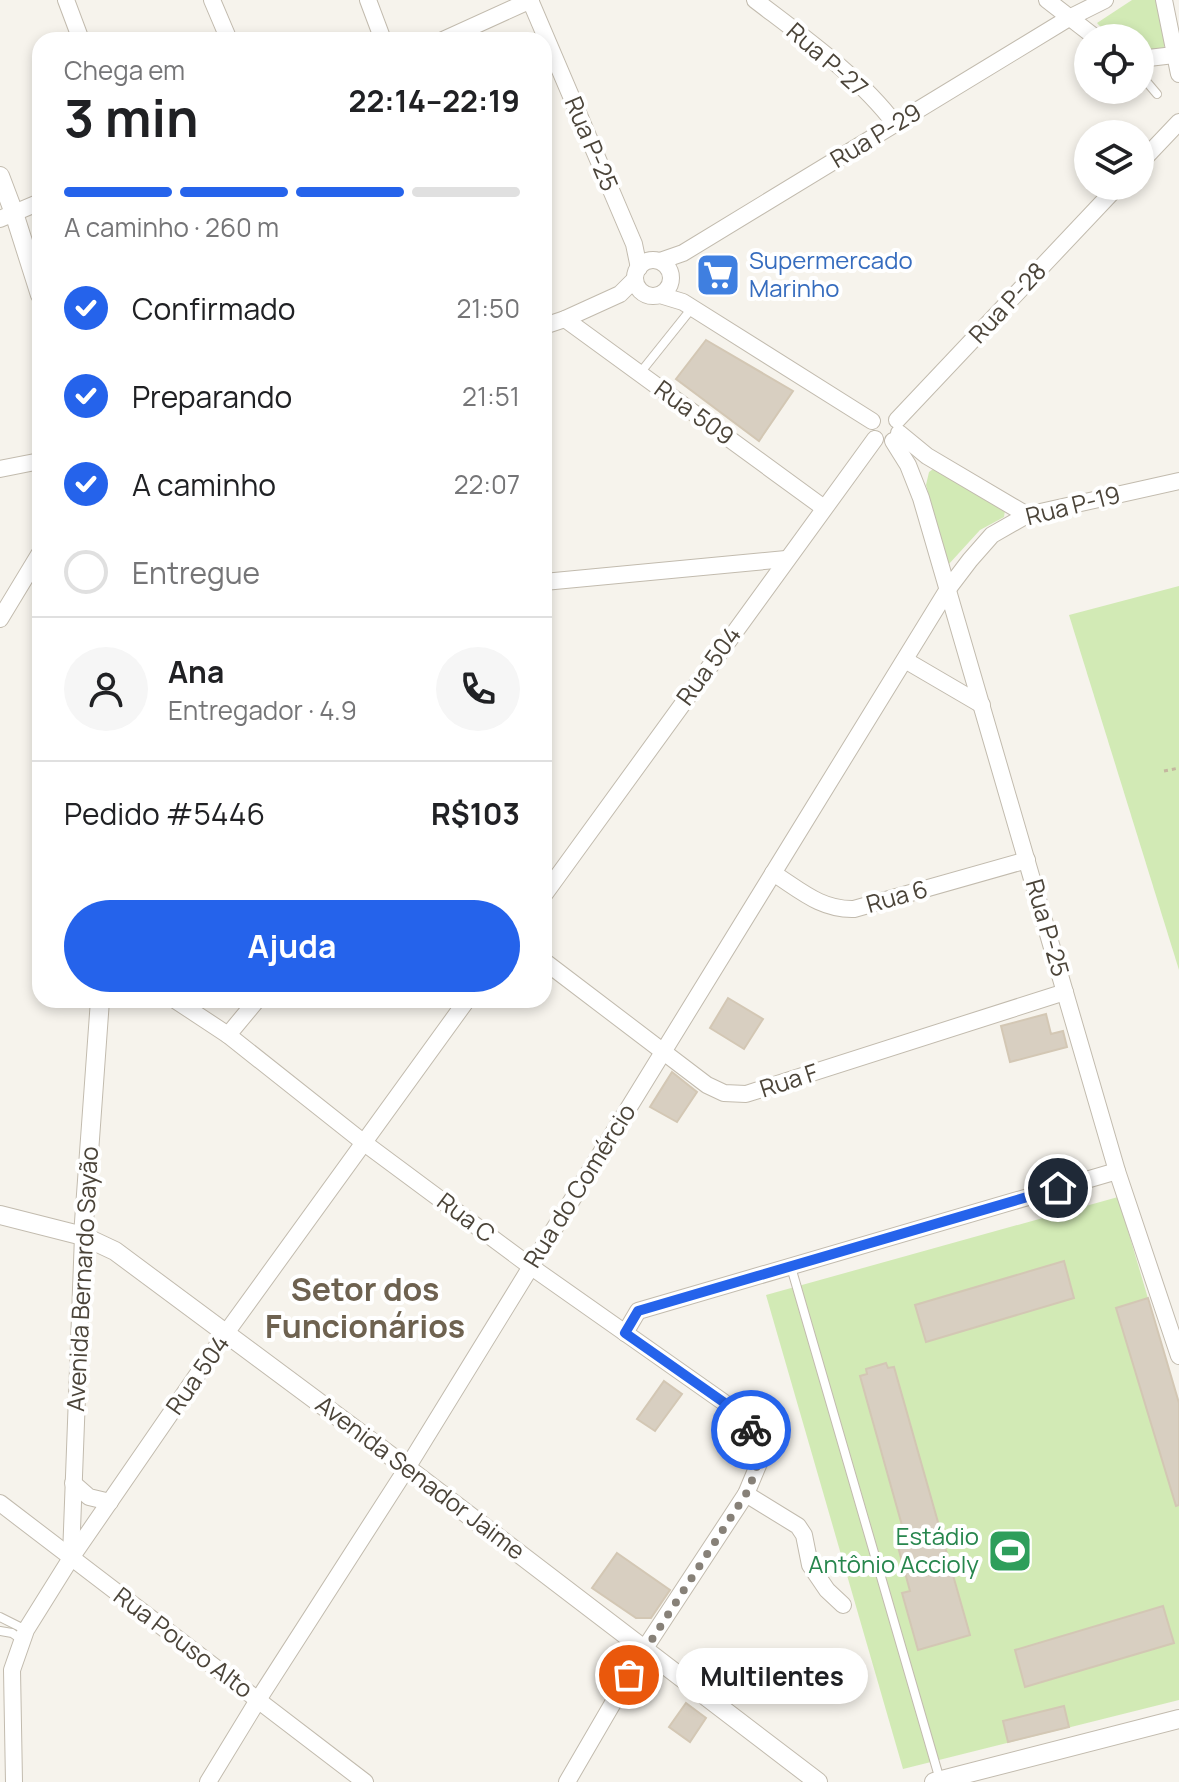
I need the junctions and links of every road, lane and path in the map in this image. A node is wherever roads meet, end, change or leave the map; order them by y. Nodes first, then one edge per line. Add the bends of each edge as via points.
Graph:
1 (66, 0) edge
2 (212, 0) edge
3 (368, 0) edge
4 (530, 0) edge
5 (755, 0) edge
6 (1047, 0) edge
7 (1105, 0) edge
8 (1164, 0) edge
9 (1069, 18) junction
10 (1077, 24) edge
11 (78, 32) edge
12 (226, 32) edge
13 (380, 32) edge
14 (460, 32) edge
15 (544, 32) edge
16 (552, 52) edge
17 (1174, 55) junction
18 (1154, 57) edge
19 (1179, 74) edge
20 (1154, 90) edge
21 (1157, 94) dead end
22 (1179, 122) edge
23 (895, 124) junction
24 (1154, 148) edge
25 (0, 176) edge
26 (1105, 200) edge
27 (32, 205) edge
28 (7, 216) edge
29 (683, 253) junction
30 (646, 272) junction
31 (32, 276) edge
32 (667, 285) junction
33 (687, 305) junction
34 (565, 319) junction
35 (552, 323) edge
36 (639, 373) junction
37 (872, 421) junction
38 (896, 431) junction
39 (875, 439) junction
40 (927, 456) junction
41 (32, 463) edge
42 (0, 469) edge
43 (1179, 481) edge
44 (921, 498) junction
45 (824, 508) junction
46 (1027, 515) junction
47 (786, 559) junction
48 (32, 566) edge
49 (552, 581) edge
50 (948, 589) junction
51 (0, 619) edge
52 (905, 660) junction
53 (982, 705) junction
54 (1179, 768) edge
55 (1164, 771) dead end
56 (1027, 860) junction
57 (773, 873) junction
58 (552, 884) edge
59 (552, 967) edge
60 (1065, 992) junction
61 (99, 1008) edge
62 (187, 1008) edge
63 (250, 1008) edge
64 (461, 1008) edge
65 (228, 1035) junction
66 (663, 1052) junction
67 (363, 1142) junction
68 (1117, 1171) junction
69 (0, 1215) edge
70 (83, 1236) junction
71 (530, 1266) junction
72 (791, 1266) junction
73 (226, 1333) junction
74 (625, 1333) junction
75 (1179, 1356) edge
76 (407, 1468) junction
77 (73, 1483) junction
78 (746, 1494) junction
79 (110, 1502) junction
80 (0, 1503) edge
81 (71, 1558) junction
82 (843, 1605) dead end
83 (0, 1617) edge
84 (0, 1631) edge
85 (24, 1635) junction
86 (645, 1648) junction
87 (258, 1700) junction
88 (1174, 1724) edge
89 (945, 1780) edge
90 (14, 1782) edge
91 (208, 1782) edge
92 (365, 1782) edge
93 (567, 1782) edge
94 (818, 1782) edge

1 - 11 street
2 - 12 street
3 - 13 street
4 - 14 street
4 - 15 street, Rua P-25
5 - 23 street, Rua P-27 via 821,50
6 - 9 street
7 - 9 street, Rua P-29
8 - 17 street
9 - 10 street
9 - 23 street, Rua P-29
16 - 30 street, Rua P-25
17 - 18 street
17 - 19 street
20 - 21 lane
22 - 24 street
23 - 29 street, Rua P-29
25 - 28 street
26 - 38 street, Rua P-28
27 - 28 street
28 - 31 street
29 - 30 street, Rua P-29
29 - 32 street
30 - 32 street via 668,269
30 - 32 street via 653,296
30 - 34 street via 620,294
32 - 33 street
33 - 36 lane
33 - 37 street
34 - 35 street
34 - 36 street, Rua 509
36 - 45 street, Rua 509
37 - 38 street via 891,415
37 - 39 street
38 - 39 street via 882,443
38 - 40 street
38 - 44 street, Rua P-25
39 - 45 street, Rua 504
40 - 44 street, Rua P-25
40 - 46 street
41 - 42 street
43 - 46 street, Rua P-19
44 - 50 street, Rua P-25
45 - 47 street, Rua 504
46 - 50 street, Rua P-19 via 992,535
47 - 49 street
47 - 58 street, Rua 504
48 - 51 street
50 - 52 street, Rua do Comércio
50 - 53 street, Rua P-25
52 - 53 street
52 - 57 street, Rua do Comércio
53 - 56 street, Rua P-25
54 - 55 path
56 - 57 street, Rua 6 via 837,910
56 - 60 street, Rua P-25
57 - 66 street, Rua do Comércio
59 - 66 street, Rua F
60 - 66 street, Rua F via 746,1094 707,1085
60 - 68 street, Rua P-25
61 - 70 street, Avenida Bernardo Sayão
62 - 65 street, Rua C
63 - 65 street
64 - 67 street, Rua 504
65 - 67 street, Rua C
66 - 71 street, Rua do Comércio
67 - 71 street, Rua C
67 - 73 street, Rua 504
68 - 72 street
68 - 75 street, Rua P-25
69 - 70 street, Avenida Senador Jaime
70 - 73 street, Avenida Senador Jaime via 115,1251
70 - 77 street, Avenida Bernardo Sayão
71 - 74 street, Rua C
71 - 76 street, Rua do Comércio
72 - 74 street via 638,1311
72 - 89 lane
73 - 76 street, Avenida Senador Jaime
73 - 79 street, Rua 504
74 - 78 street, Rua C via 739,1413 756,1437 759,1463
76 - 86 street, Avenida Senador Jaime
76 - 87 street, Rua do Comércio
77 - 79 street via 89,1497
77 - 81 street, Avenida Bernardo Sayão
78 - 82 street via 798,1526 810,1565
78 - 86 street
79 - 81 street, Rua 504
80 - 81 street, Rua Pouso Alto
81 - 85 street, Rua 504
81 - 87 street, Rua Pouso Alto
83 - 85 lane
84 - 85 lane
85 - 90 street, Rua 504 via 12,1670
86 - 93 street
86 - 94 street, Avenida Senador Jaime
87 - 91 street, Rua do Comércio
87 - 92 street, Rua Pouso Alto
88 - 89 street

